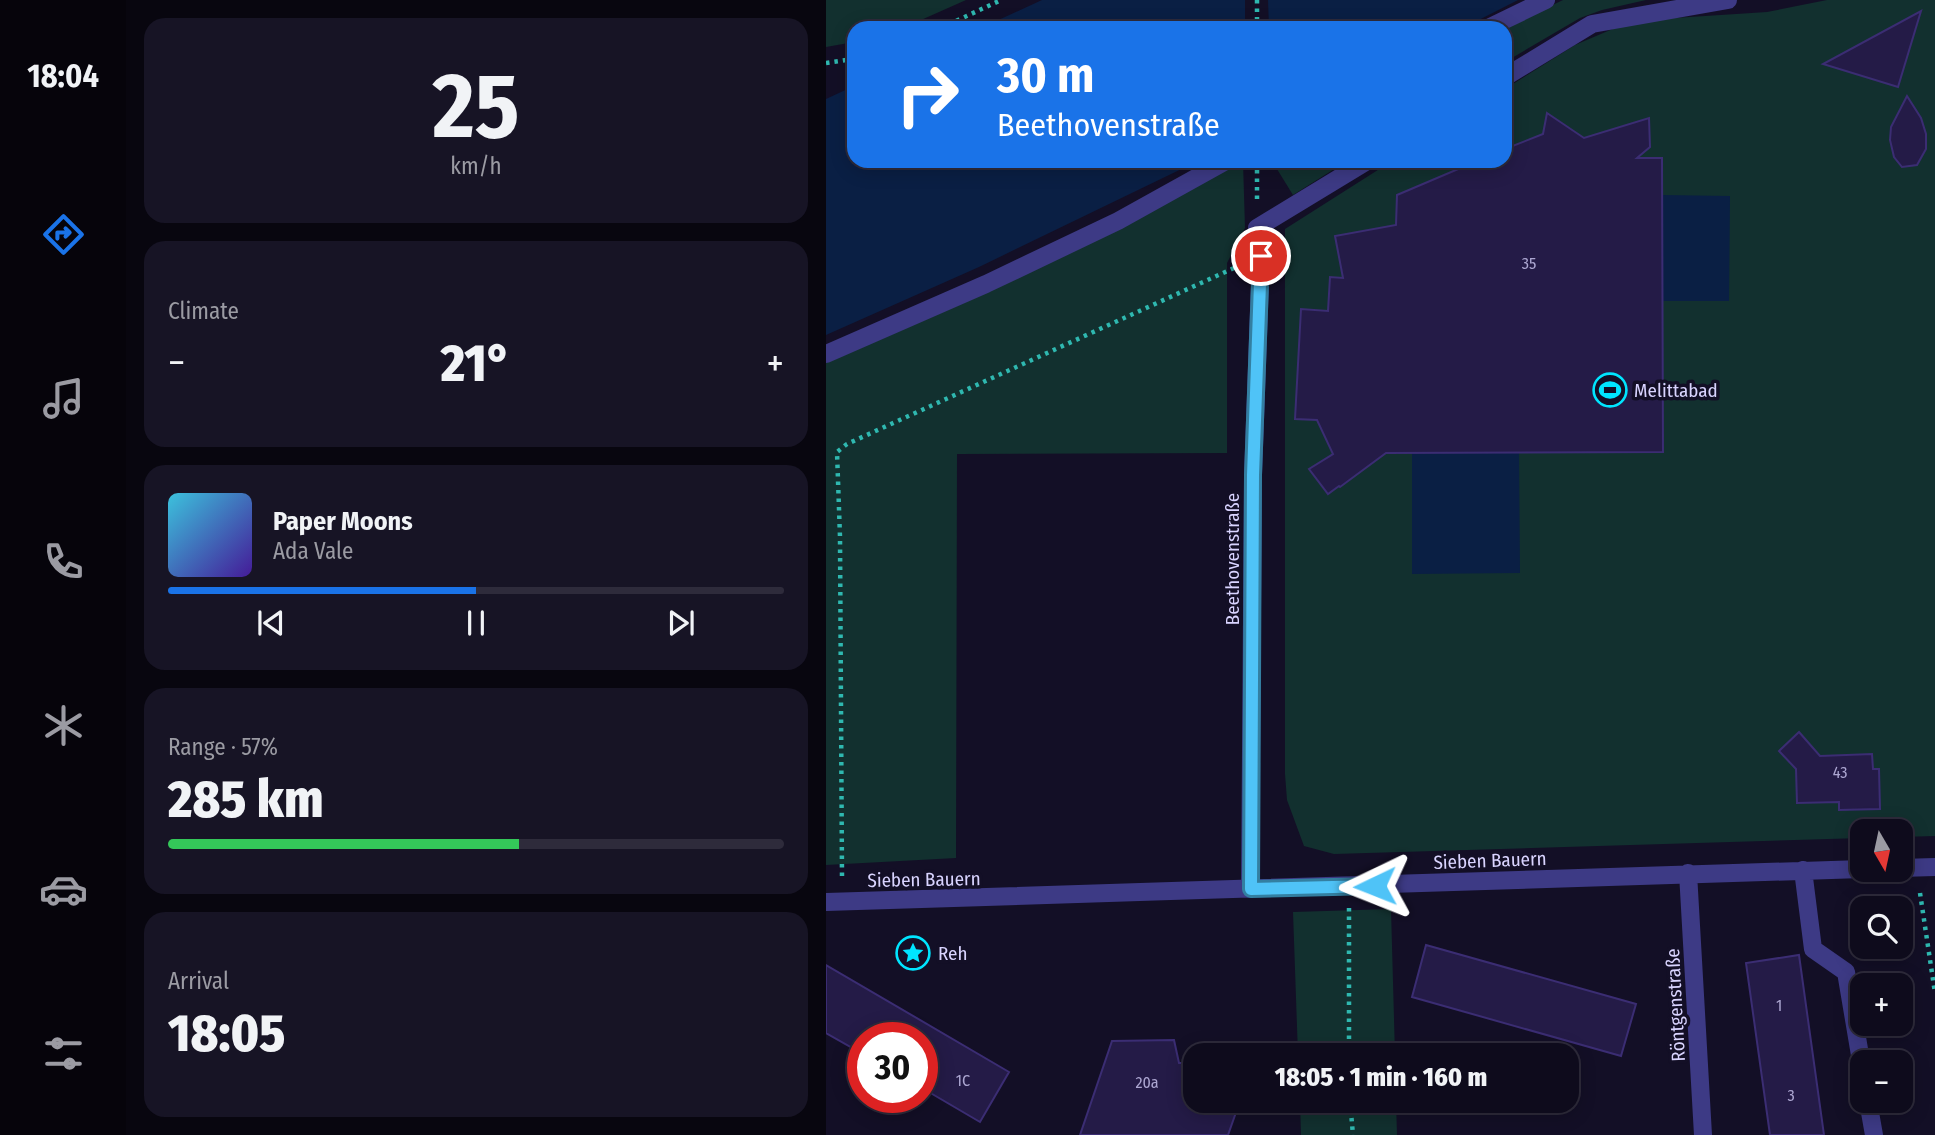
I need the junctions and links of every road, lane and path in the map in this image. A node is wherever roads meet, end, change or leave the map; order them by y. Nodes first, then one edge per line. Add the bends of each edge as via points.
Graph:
1 (1001, 0) edge
2 (1257, 0) edge
3 (1546, 0) edge
4 (1728, 0) edge
5 (956, 21) edge
6 (1257, 21) edge
7 (1502, 21) edge
8 (847, 60) edge
9 (826, 62) edge
10 (1512, 73) edge
11 (1213, 168) edge
12 (1356, 168) edge
13 (1261, 256) junction
14 (826, 354) edge
15 (1935, 867) edge
16 (1913, 868) edge
17 (1850, 869) edge
18 (1803, 870) junction
19 (1688, 873) junction
20 (1911, 882) edge
21 (1349, 886) junction
22 (1251, 889) junction
23 (834, 902) edge
24 (1935, 993) edge
25 (1349, 1043) edge
26 (1859, 1050) edge
27 (1351, 1113) edge
28 (1870, 1113) edge
29 (1353, 1135) edge
30 (1703, 1135) edge
31 (1874, 1135) edge

1 - 5 path
2 - 6 path
3 - 7 street
4 - 10 street via 1592,24
8 - 9 path
11 - 14 street via 1118,221
12 - 13 street, Beethovenstraße via 1257,229
13 - 22 street, Beethovenstraße via 1253,475
13 - 23 path via 837,452 840,537
15 - 16 street
17 - 18 street, Sieben Bauern
18 - 19 street, Sieben Bauern
18 - 26 street via 1813,949 1846,972
19 - 21 street, Sieben Bauern
19 - 30 street, Röntgenstraße
20 - 24 path
21 - 22 street, Sieben Bauern
21 - 25 path
22 - 23 street, Sieben Bauern
27 - 29 path
28 - 31 street

